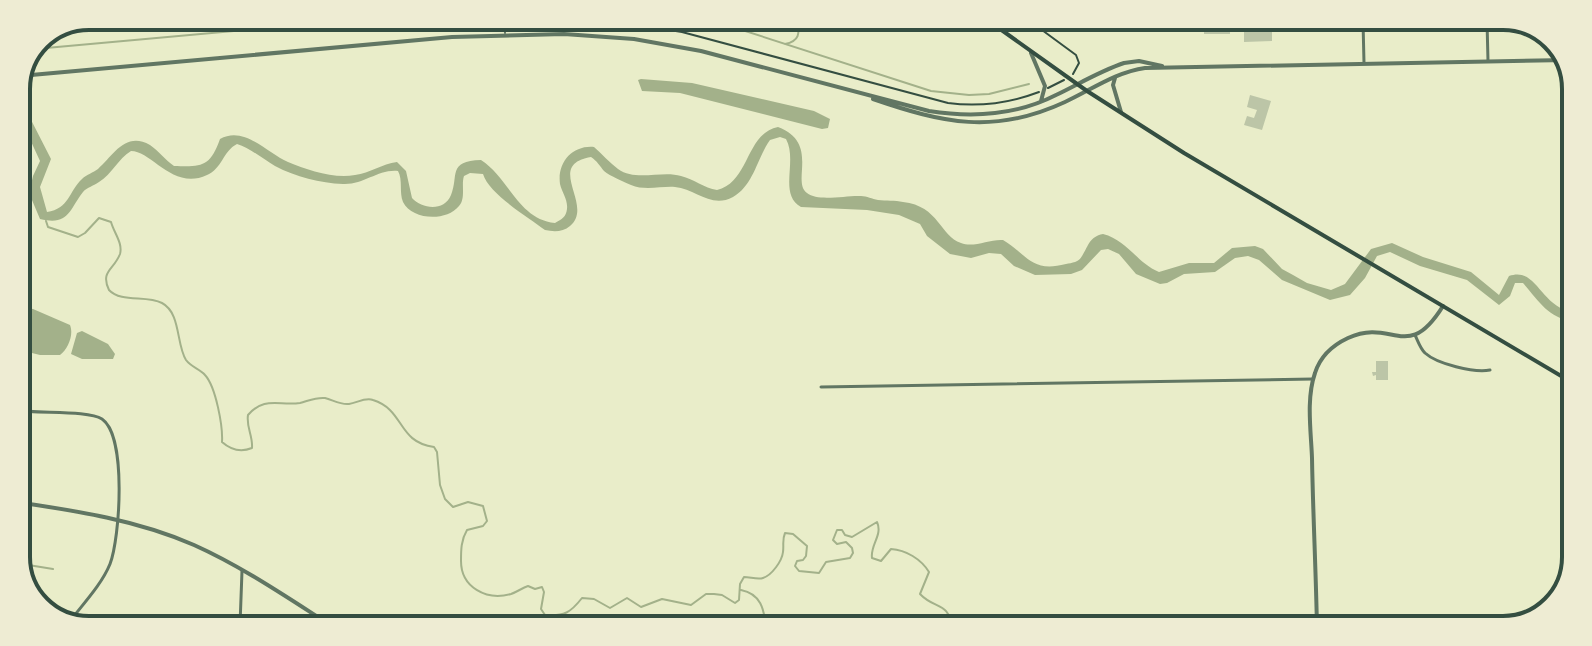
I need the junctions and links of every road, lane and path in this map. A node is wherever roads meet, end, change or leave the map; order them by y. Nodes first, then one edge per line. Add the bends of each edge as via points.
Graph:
1 (505, 30) edge
2 (662, 30) edge
3 (1001, 30) edge
4 (1041, 30) edge
5 (1363, 30) edge
6 (1487, 30) edge
7 (505, 34) junction
8 (1031, 53) junction
9 (1555, 60) edge
10 (1488, 62) junction
11 (1364, 63) junction
12 (1162, 66) junction
13 (32, 75) edge
14 (1115, 77) junction
15 (1068, 78) junction
16 (1077, 84) junction
17 (840, 88) junction
18 (1046, 88) junction
19 (1087, 91) junction
20 (1039, 102) junction
21 (1122, 114) junction
22 (1443, 306) junction
23 (1415, 335) junction
24 (1490, 370) dead end
25 (1562, 376) edge
26 (1313, 379) junction
27 (821, 387) dead end
28 (30, 411) edge
29 (30, 504) edge
30 (118, 519) junction
31 (242, 571) junction
32 (75, 614) edge
33 (240, 616) edge
34 (316, 616) edge
35 (1317, 616) edge

1 - 7 lane
2 - 18 path via 948,103 1008,101
3 - 8 main road
4 - 15 path via 1078,58 1076,71
5 - 11 street
6 - 10 street
7 - 13 street
7 - 17 street via 592,35 657,43
8 - 15 main road
8 - 18 street
9 - 10 street
10 - 11 street
11 - 12 street
12 - 14 street
12 - 16 street via 1124,63
14 - 19 street
14 - 21 street
15 - 16 main road
15 - 18 path
16 - 19 main road
16 - 20 street
17 - 19 street via 967,124 1021,118
17 - 20 street via 951,114 1003,112
18 - 20 street
19 - 21 main road
21 - 22 main road
22 - 23 street
22 - 25 main road
23 - 24 street via 1433,358 1470,370
23 - 26 street via 1351,336 1327,353
26 - 27 street
26 - 35 street
28 - 30 street via 93,415 107,423 115,440
29 - 30 street
30 - 31 street via 196,546
30 - 32 street via 109,565
31 - 33 street
31 - 34 street

